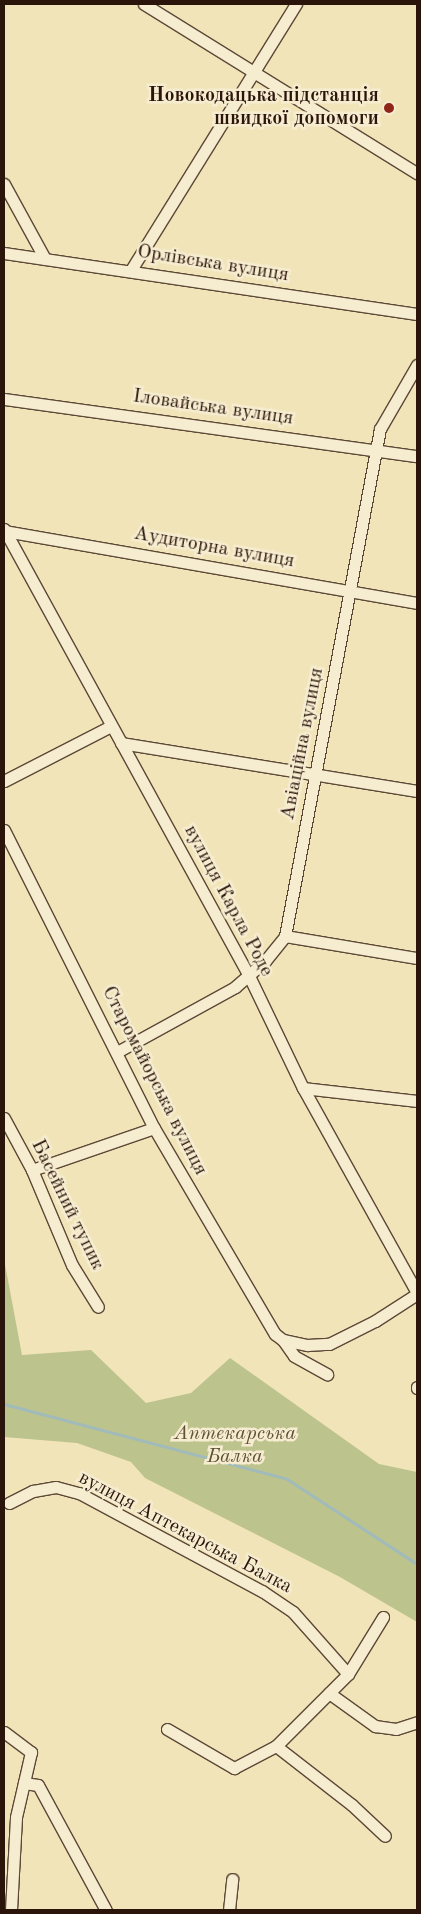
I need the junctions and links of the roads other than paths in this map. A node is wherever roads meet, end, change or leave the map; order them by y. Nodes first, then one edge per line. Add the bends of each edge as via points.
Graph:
1 (144, 4) edge
2 (296, 4) edge
3 (253, 72) junction
4 (417, 173) edge
5 (4, 184) edge
6 (4, 253) edge
7 (45, 259) junction
8 (131, 270) junction
9 (417, 314) edge
10 (417, 365) edge
11 (4, 399) edge
12 (377, 450) junction
13 (417, 456) edge
14 (4, 530) edge
15 (351, 591) junction
16 (417, 603) edge
17 (111, 726) junction
18 (122, 743) junction
19 (317, 774) junction
20 (4, 781) edge
21 (417, 791) edge
22 (4, 830) edge
23 (285, 936) junction
24 (417, 958) edge
25 (249, 976) junction
26 (117, 1052) junction
27 (303, 1088) junction
28 (417, 1101) edge
29 (4, 1118) edge
30 (154, 1128) junction
31 (32, 1170) junction
32 (417, 1294) edge
33 (98, 1307) dead end
34 (283, 1340) junction
35 (327, 1374) dead end
36 (6, 1501) edge
37 (4, 1514) edge
38 (383, 1617) dead end
39 (348, 1674) junction
40 (329, 1693) junction
41 (417, 1722) edge
42 (167, 1729) dead end
43 (4, 1732) edge
44 (276, 1746) junction
45 (24, 1783) junction
46 (385, 1836) dead end
47 (232, 1879) dead end
48 (11, 1910) edge
49 (106, 1910) edge
50 (229, 1910) edge

1 - 3 street
2 - 3 street
3 - 4 street
3 - 8 street
5 - 7 street
6 - 7 street, Орлівська вулиця
7 - 8 street, Орлівська вулиця
8 - 9 street, Орлівська вулиця
10 - 12 street, Авіаційна вулиця via 380,429
11 - 12 street, Іловайська вулиця
12 - 13 street, Іловайська вулиця
12 - 15 street, Авіаційна вулиця
14 - 15 street, Аудиторна вулиця
14 - 17 street, вулиця Карла Роде
15 - 16 street, Аудиторна вулиця
15 - 19 street, Авіаційна вулиця
17 - 18 street, вулиця Карла Роде
17 - 20 street
18 - 19 street
18 - 25 street, вулиця Карла Роде
19 - 21 street
19 - 23 street, Авіаційна вулиця
22 - 26 street, Старомайорська вулиця
23 - 24 street
23 - 25 street
25 - 26 street via 235,987
25 - 27 street, вулиця Карла Роде
26 - 30 street, Старомайорська вулиця
27 - 28 street
27 - 32 street, вулиця Карла Роде
29 - 31 street, Басейний тупик
30 - 31 street
30 - 34 street, Старомайорська вулиця via 266,1323
31 - 33 street, Басейний тупик via 72,1264
32 - 34 street via 376,1321 329,1344 307,1345
34 - 35 street, Старомайорська вулиця via 294,1356
36 - 37 street
36 - 39 street, вулиця Аптекарська Балка via 56,1487 79,1493 262,1591 293,1612
38 - 39 street
39 - 40 street
40 - 41 street via 374,1726 396,1729
40 - 44 street
42 - 44 street via 234,1768
43 - 45 street via 31,1752
44 - 46 street via 352,1805
45 - 48 street via 16,1817
45 - 49 street via 38,1785
47 - 50 street

